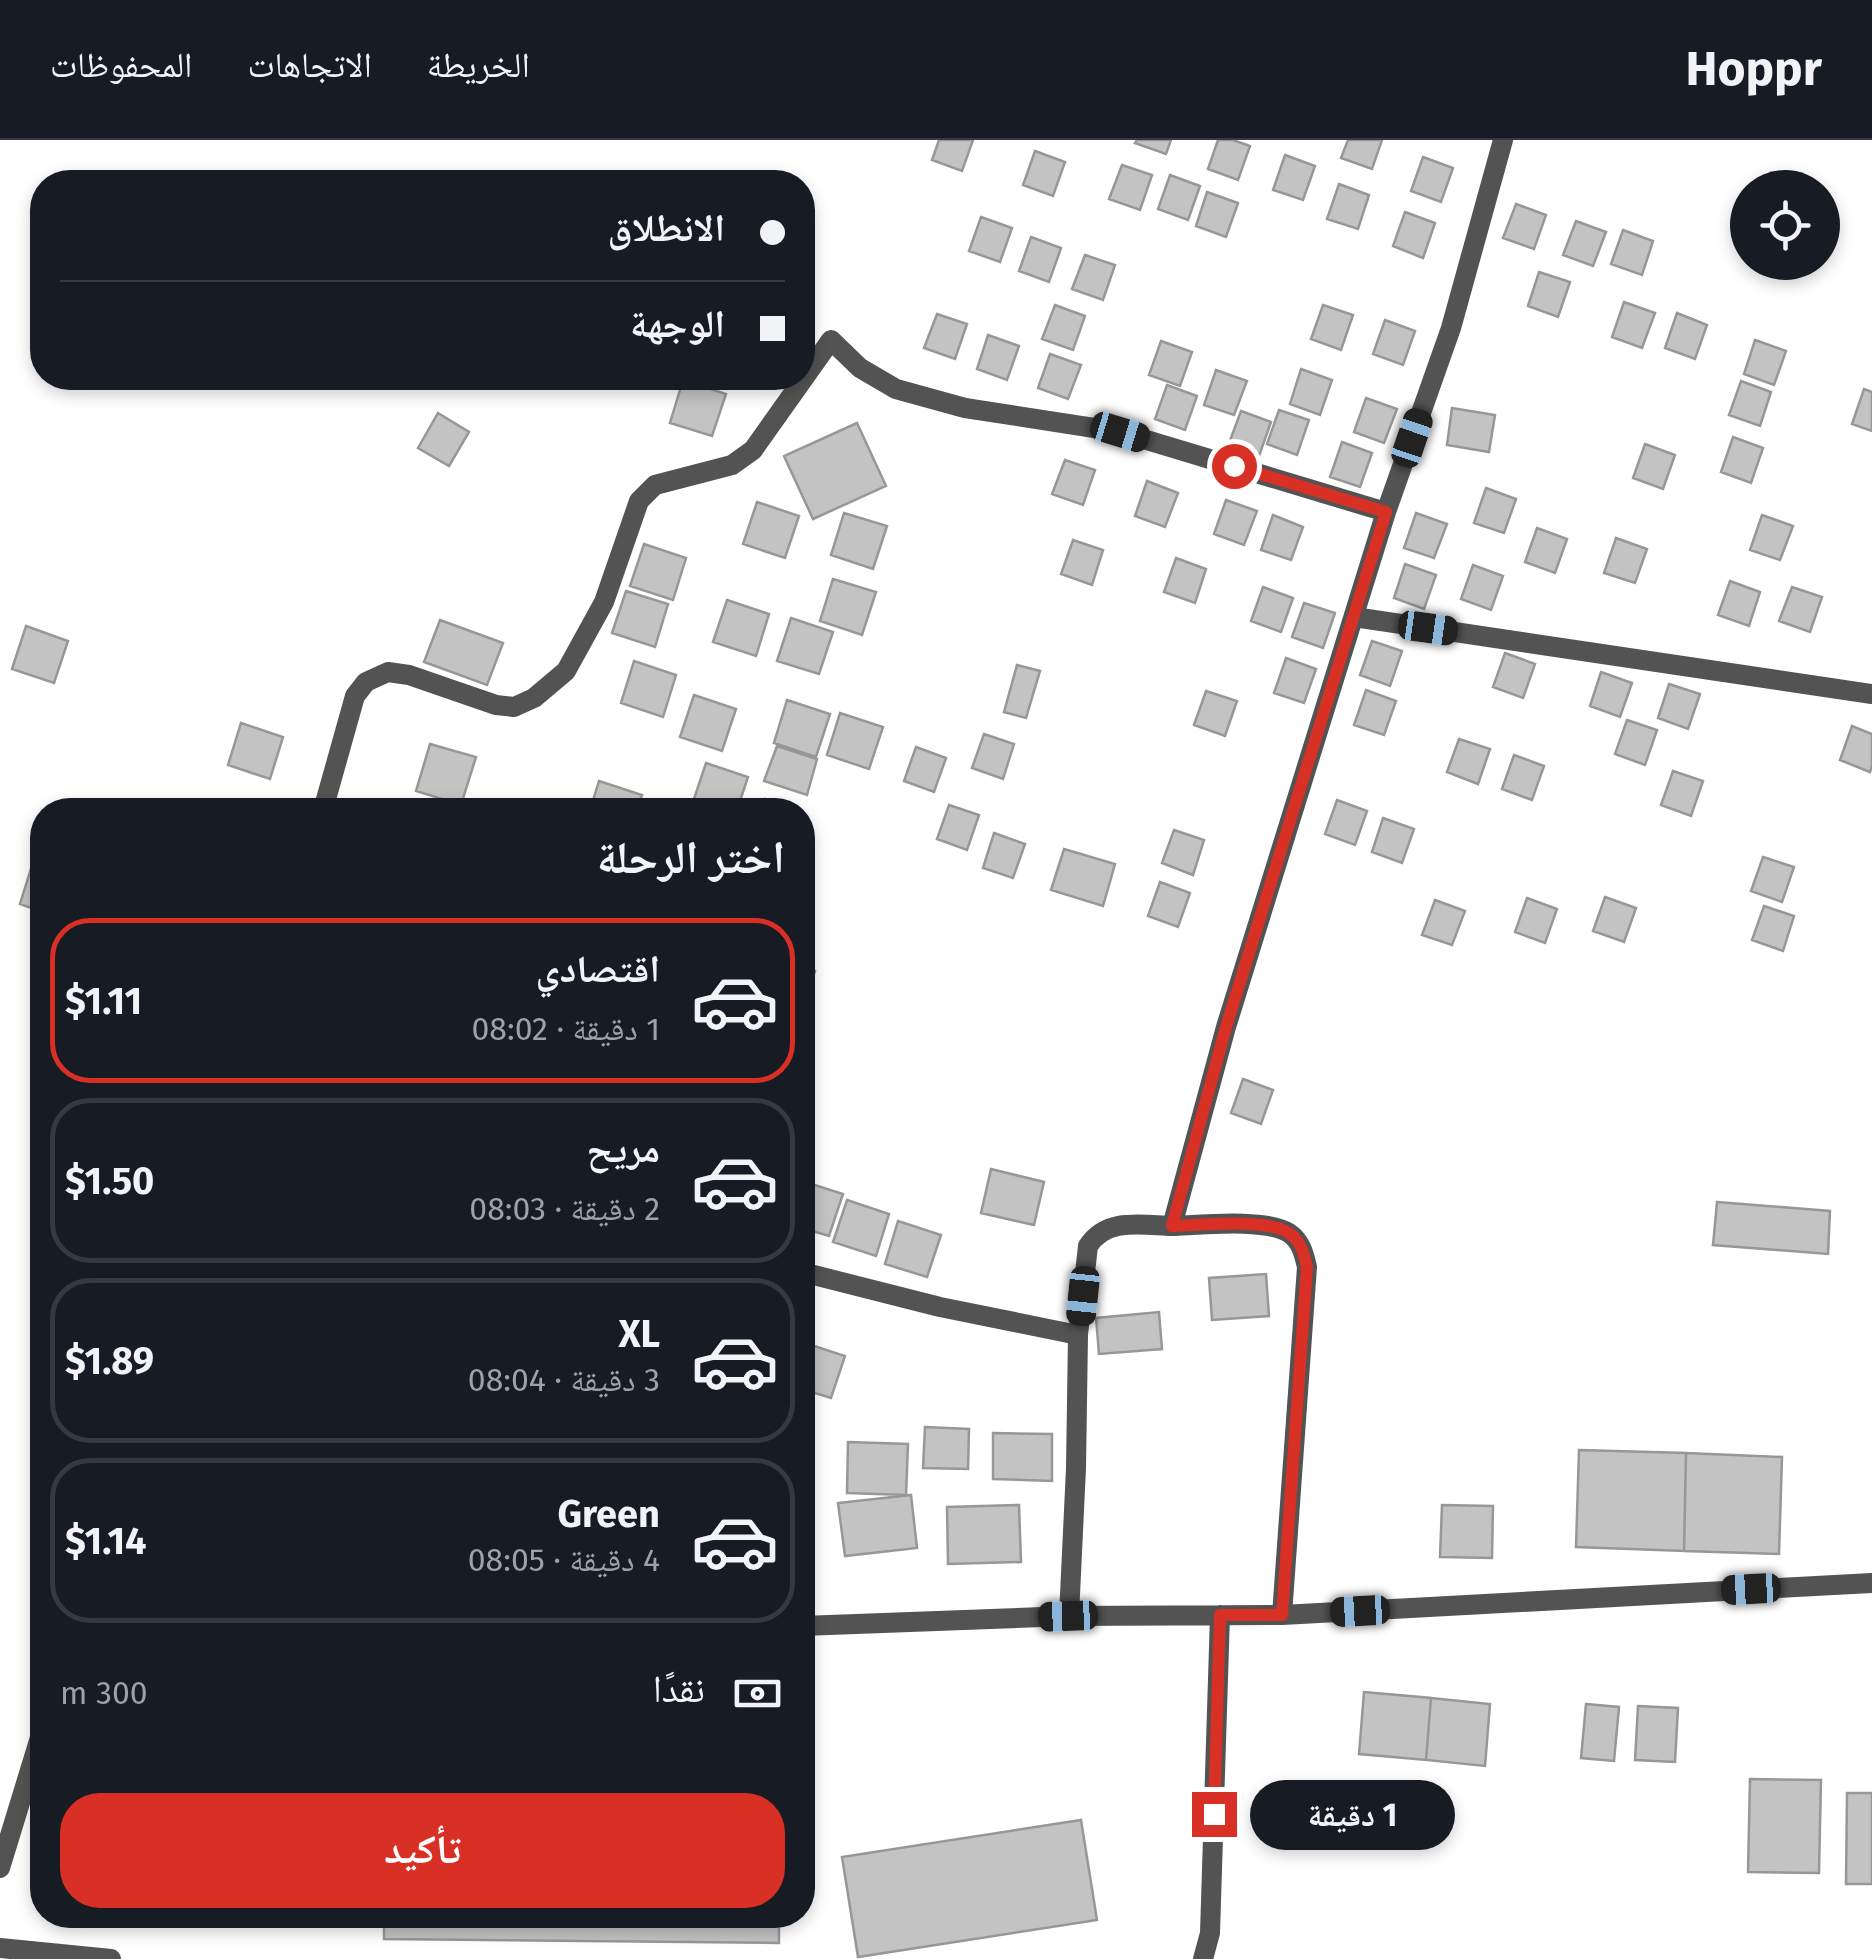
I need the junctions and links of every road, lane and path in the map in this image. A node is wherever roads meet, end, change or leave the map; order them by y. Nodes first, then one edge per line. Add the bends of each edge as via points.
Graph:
1 (1503, 140) edge
2 (815, 361) edge
3 (795, 390) edge
4 (1386, 512) junction
5 (1354, 617) junction
6 (1871, 690) edge
7 (326, 798) edge
8 (1172, 1226) junction
9 (815, 1275) edge
10 (1078, 1335) junction
11 (1872, 1583) edge
12 (1220, 1615) junction
13 (1282, 1615) junction
14 (1068, 1616) junction
15 (815, 1626) edge
16 (30, 1770) edge
17 (0, 1868) edge
18 (0, 1948) edge
19 (111, 1959) edge
20 (1202, 1959) edge

1 - 4 street via 1450,328
2 - 4 street via 830,340 896,389 965,408 1120,432
3 - 7 street via 753,450 732,465 655,486 640,501 604,602 566,670 534,698 496,706 388,672 366,682 355,696
4 - 5 street
5 - 6 street
5 - 8 street via 1226,1027
8 - 10 street via 1121,1224 1094,1238
8 - 13 street via 1274,1228 1292,1235 1304,1252
9 - 10 street
10 - 14 street
11 - 13 street
12 - 13 street
12 - 14 street
12 - 20 street via 1210,1933
14 - 15 street
16 - 17 street
18 - 19 street

